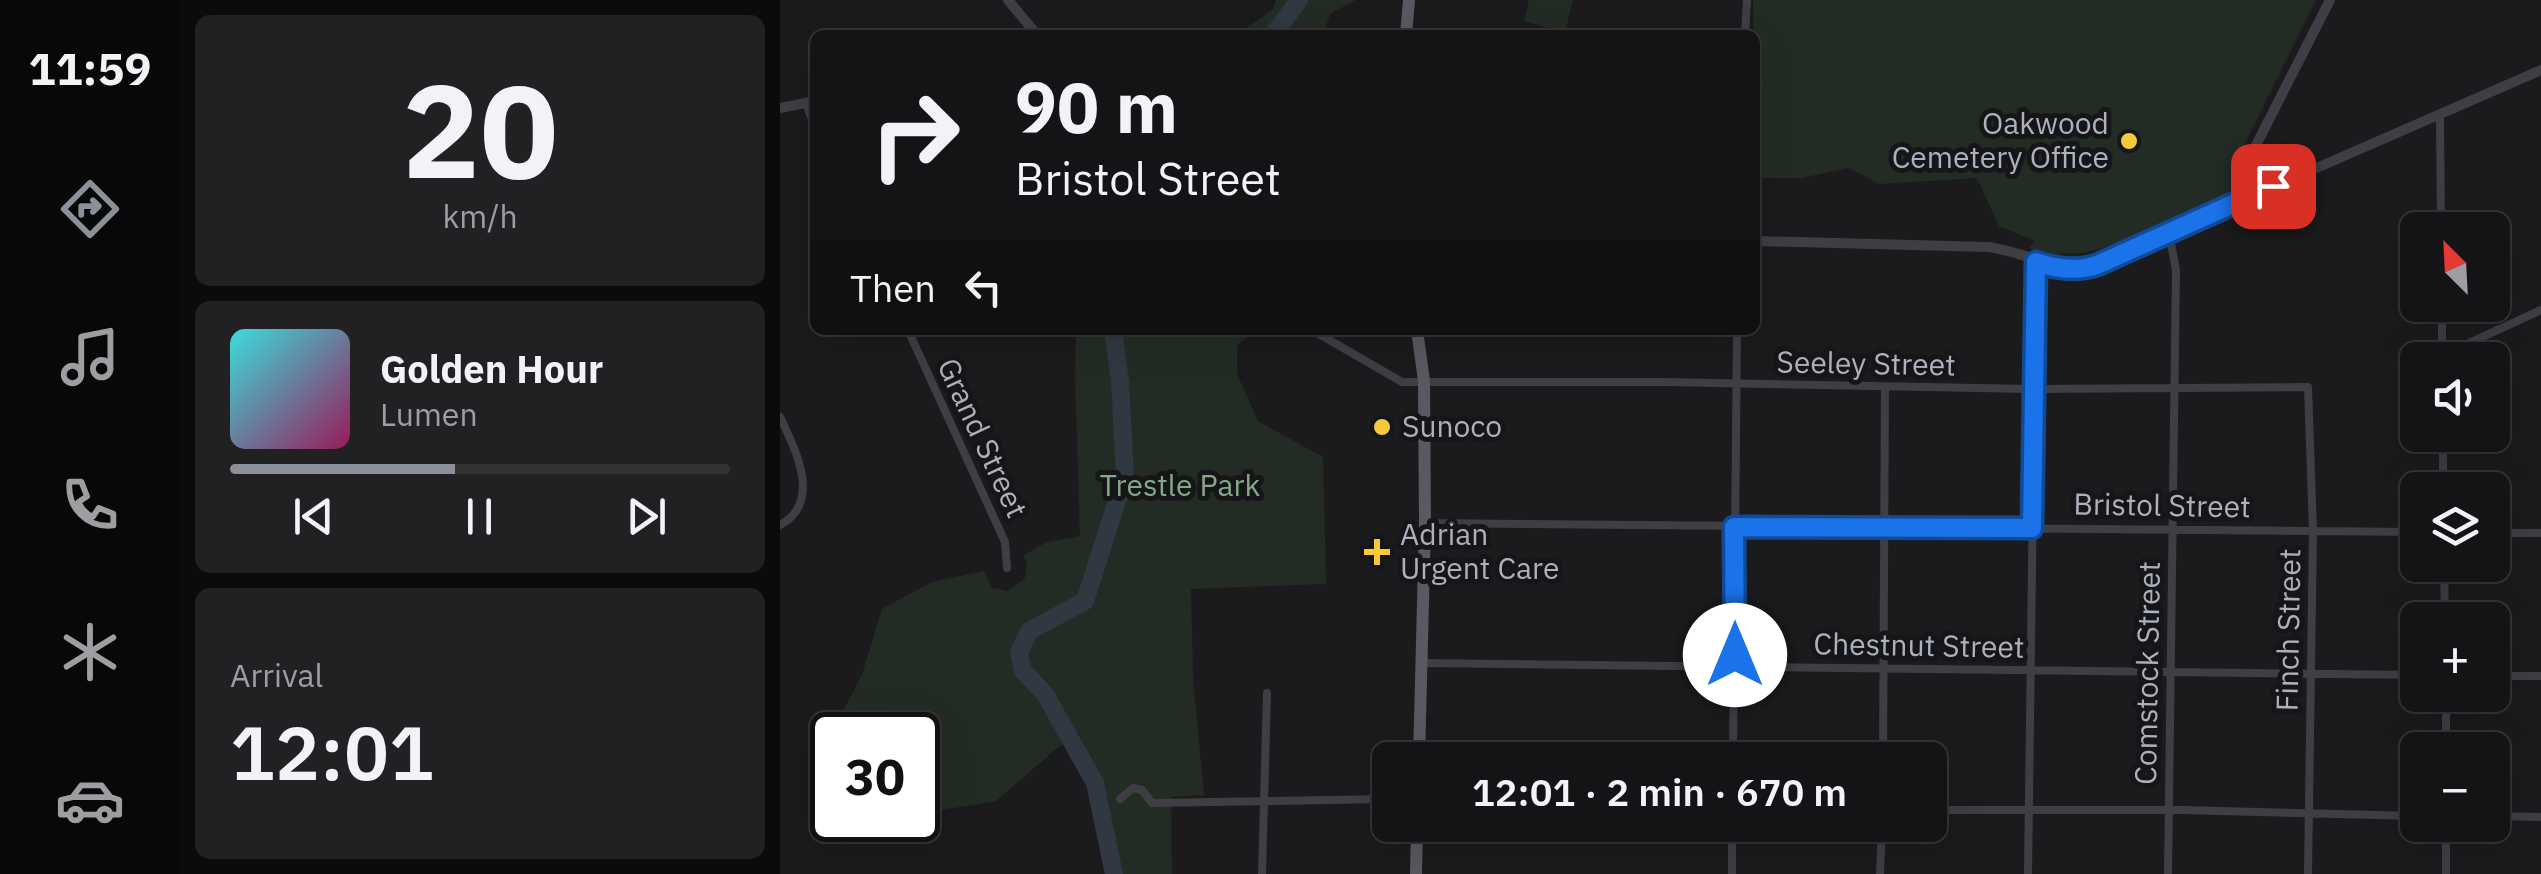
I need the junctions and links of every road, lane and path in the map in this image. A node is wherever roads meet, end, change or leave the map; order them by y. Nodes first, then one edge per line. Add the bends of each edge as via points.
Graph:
1 (1008, 0) edge
2 (1410, 0) edge
3 (1747, 0) edge
4 (2330, 0) edge
5 (1033, 30) edge
6 (1407, 30) edge
7 (1745, 30) edge
8 (2541, 70) edge
9 (810, 102) edge
10 (780, 108) edge
11 (2440, 116) junction
12 (2240, 201) junction
13 (2441, 212) edge
14 (2169, 233) junction
15 (1760, 241) edge
16 (2036, 262) junction
17 (2541, 310) edge
18 (910, 335) edge
19 (1320, 335) edge
20 (1418, 335) edge
21 (1737, 335) edge
22 (2471, 342) edge
23 (1424, 382) junction
24 (1736, 384) junction
25 (1885, 387) junction
26 (2308, 387) joint
27 (2032, 389) junction
28 (2174, 389) junction
29 (780, 417) edge
30 (1425, 523) junction
31 (780, 526) edge
32 (1885, 526) junction
33 (1734, 527) junction
34 (2032, 528) junction
35 (2172, 528) junction
36 (2313, 531) junction
37 (2400, 532) edge
38 (2510, 533) edge
39 (2541, 533) edge
40 (1007, 568) dead end
41 (1421, 664) junction
42 (1735, 667) junction
43 (1886, 668) junction
44 (2030, 670) junction
45 (2171, 672) junction
46 (2311, 673) junction
47 (2400, 675) edge
48 (2510, 676) edge
49 (2541, 676) edge
50 (1267, 692) dead end
51 (1419, 742) edge
52 (1733, 742) edge
53 (1884, 742) edge
54 (1120, 798) dead end
55 (1372, 799) edge
56 (1264, 800) junction
57 (1947, 810) edge
58 (2169, 810) junction
59 (2028, 812) junction
60 (2309, 814) junction
61 (2400, 816) edge
62 (2510, 816) edge
63 (2541, 817) edge
64 (1417, 842) edge
65 (1732, 842) edge
66 (1881, 842) edge
67 (2446, 842) edge
68 (1262, 874) edge
69 (1416, 874) edge
70 (1732, 874) edge
71 (1880, 874) edge
72 (2028, 874) edge
73 (2168, 874) edge
74 (2308, 874) edge
75 (2446, 874) edge

1 - 5 street
2 - 6 main road
3 - 7 street
4 - 12 street via 2250,157
8 - 11 street
9 - 10 street
11 - 12 street
11 - 13 street
12 - 14 street
14 - 16 street via 2083,270
14 - 28 street, Comstock Street via 2176,270
15 - 16 street via 1988,247
16 - 27 street
17 - 22 street
18 - 40 street, Grand Street via 1005,542
19 - 23 street, Seeley Street via 1402,382
20 - 23 main road
21 - 24 street
23 - 24 street, Seeley Street
23 - 30 main road
24 - 25 street, Seeley Street
24 - 33 street
25 - 27 street, Seeley Street
25 - 32 street
26 - 28 street, Seeley Street
26 - 36 street, Finch Street
27 - 28 street, Seeley Street
27 - 34 street
28 - 35 street, Comstock Street
29 - 31 street via 804,482 798,510
30 - 33 street, Bristol Street
30 - 41 main road
32 - 33 street, Bristol Street
32 - 34 street, Bristol Street
32 - 43 street
33 - 42 street
34 - 35 street, Bristol Street
34 - 44 street
35 - 36 street, Bristol Street
35 - 45 street, Comstock Street
36 - 37 street, Bristol Street
36 - 46 street, Finch Street
38 - 39 street
41 - 42 street, Chestnut Street
41 - 51 main road
42 - 43 street, Chestnut Street
42 - 52 street
43 - 44 street, Chestnut Street
43 - 53 street
44 - 45 street, Chestnut Street
44 - 59 street
45 - 46 street, Chestnut Street
45 - 58 street, Comstock Street
46 - 47 street, Chestnut Street
46 - 60 street, Finch Street
48 - 49 street
50 - 56 street
54 - 56 street via 1133,788 1152,803
55 - 56 street
56 - 68 street
57 - 59 street
58 - 59 street
58 - 60 street
58 - 73 street, Comstock Street
59 - 72 street
60 - 61 street
60 - 74 street, Finch Street
62 - 63 street
64 - 69 main road
65 - 70 street
66 - 71 street
67 - 75 street

